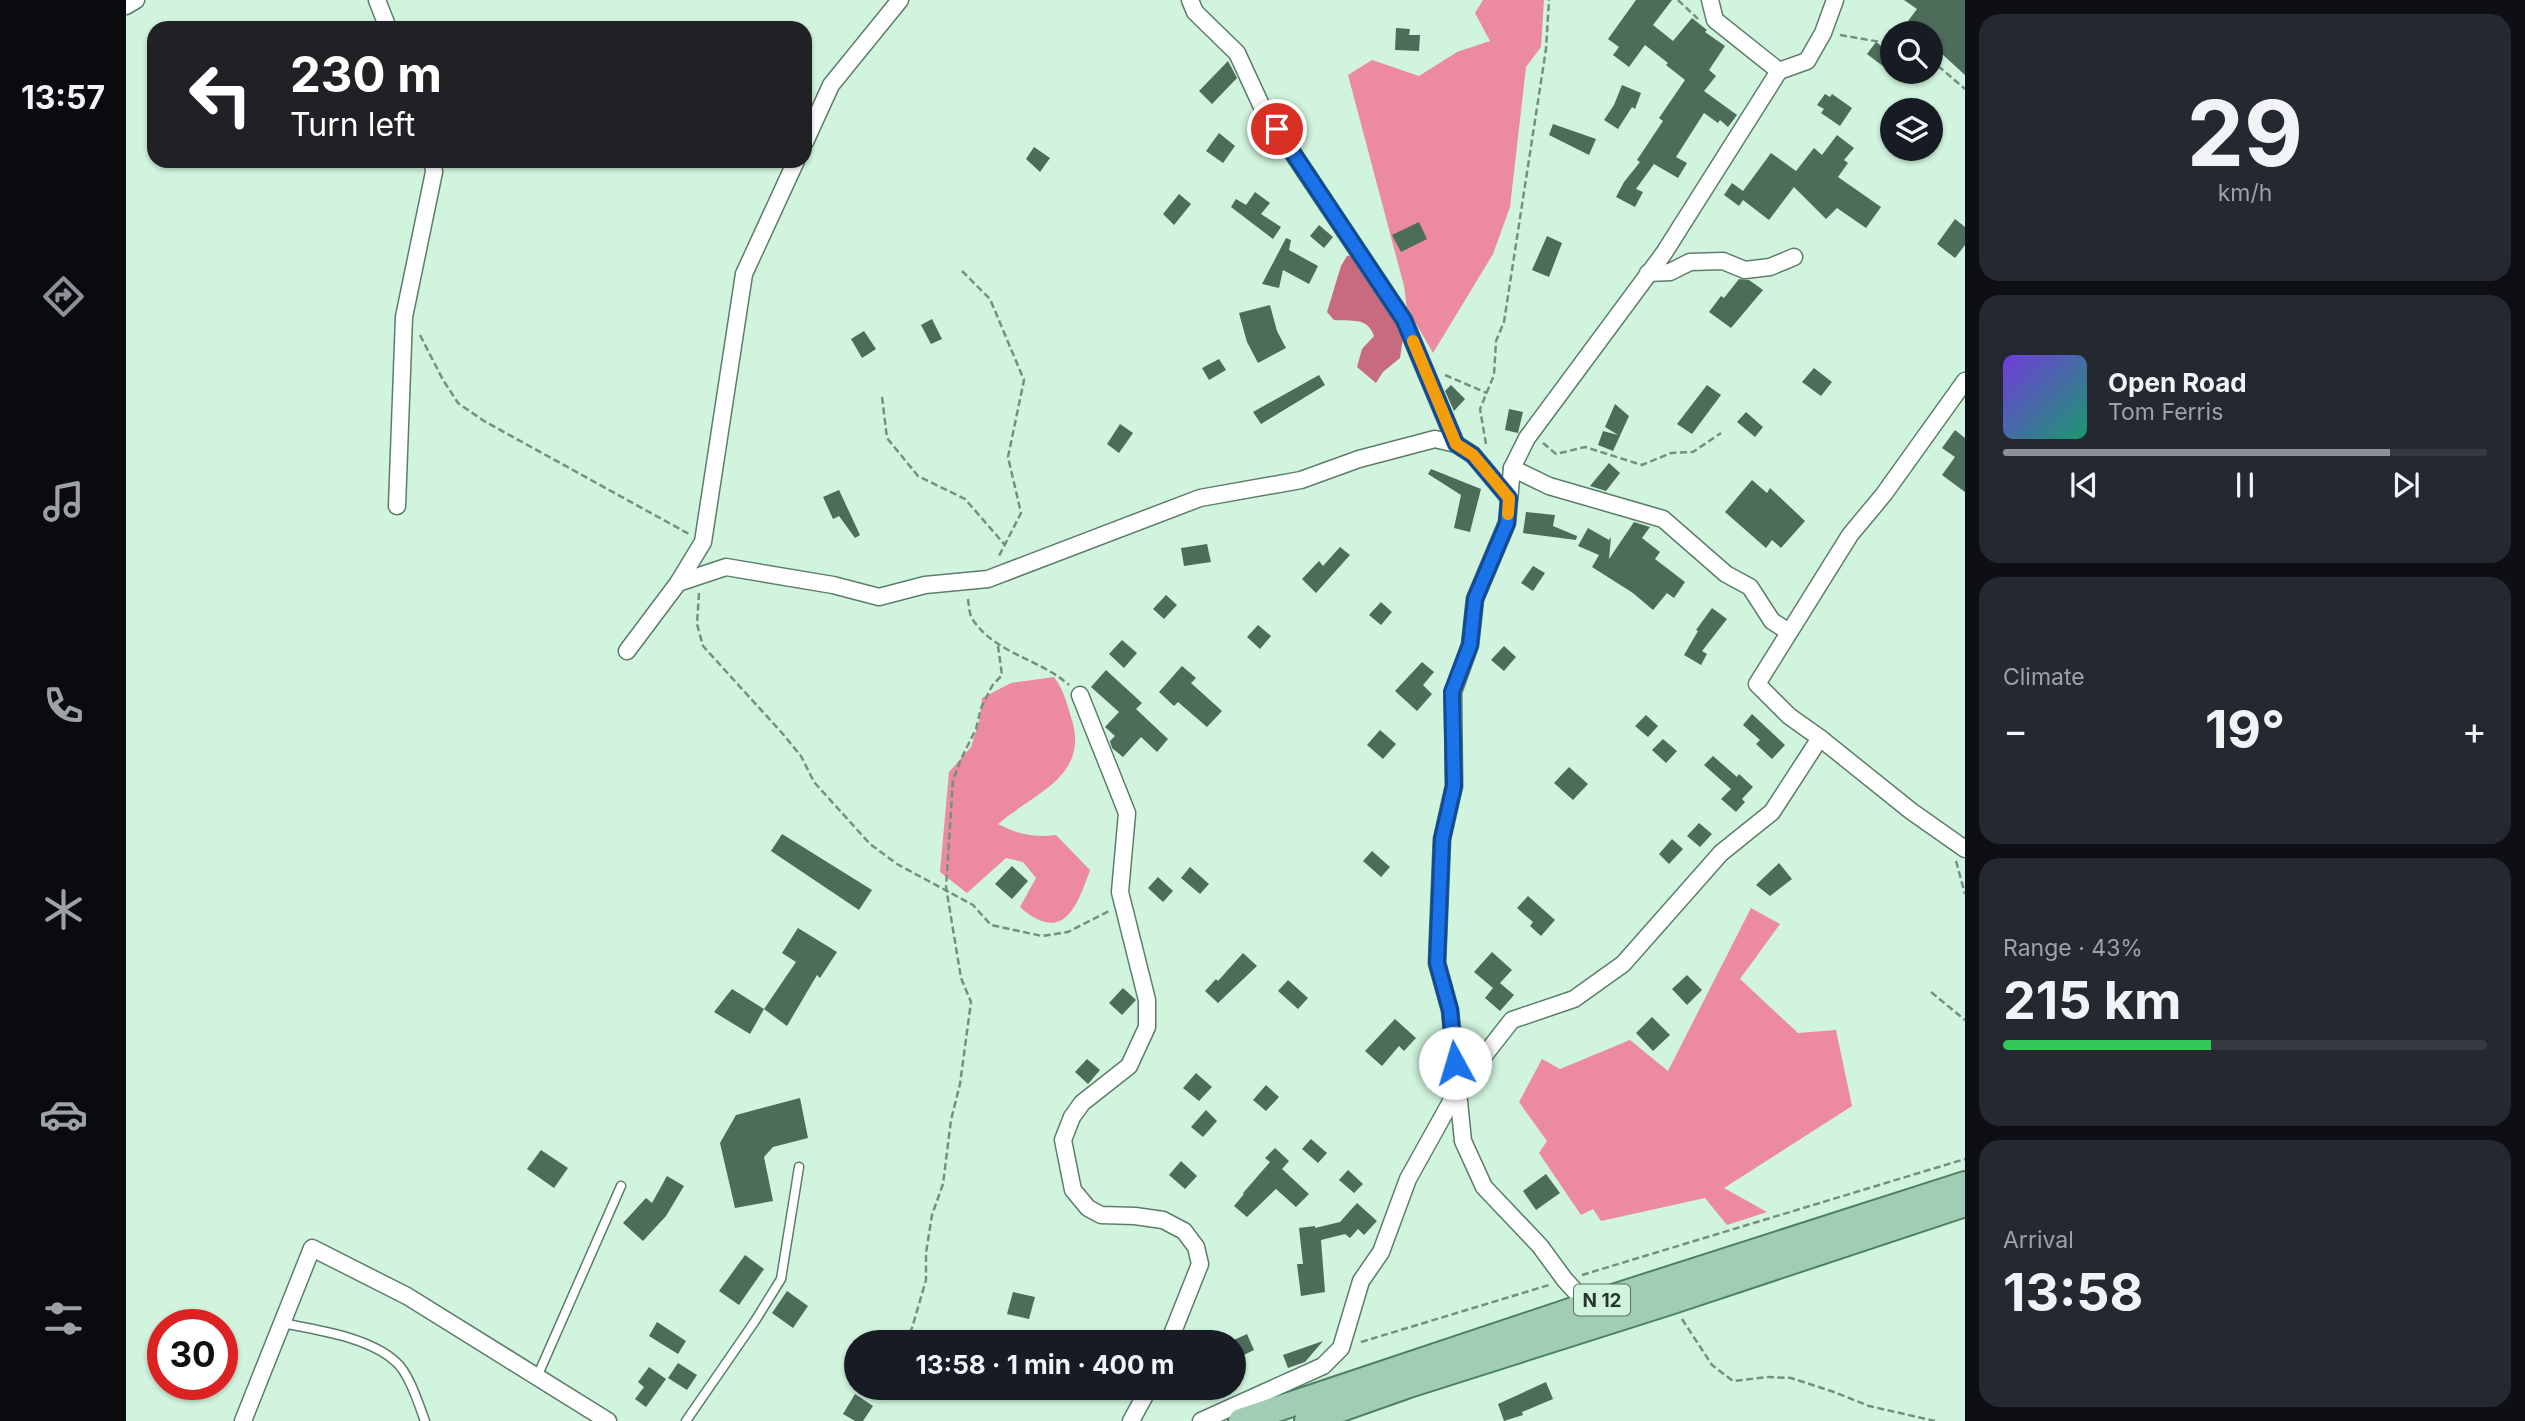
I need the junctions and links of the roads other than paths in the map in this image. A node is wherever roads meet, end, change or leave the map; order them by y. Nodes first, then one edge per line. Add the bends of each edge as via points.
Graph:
1 (136, 0) edge
2 (377, 0) edge
3 (900, 0) edge
4 (1190, 0) edge
5 (1710, 0) edge
6 (1835, 0) edge
7 (126, 6) edge
8 (385, 21) edge
9 (1779, 71) junction
10 (812, 127) edge
11 (434, 168) edge
12 (793, 168) edge
13 (1794, 257) dead end
14 (1648, 273) junction
15 (1965, 381) edge
16 (1456, 444) junction
17 (1512, 468) junction
18 (1509, 498) junction
19 (397, 506) dead end
20 (678, 583) junction
21 (1789, 632) junction
22 (627, 651) dead end
23 (1080, 695) road end
24 (1820, 738) junction
25 (1960, 854) edge
26 (1458, 1089) junction
27 (799, 1167) dead end
28 (1965, 1184) edge
29 (621, 1186) dead end
30 (1965, 1204) edge
31 (1588, 1305) junction
32 (282, 1323) junction
33 (1174, 1330) edge
34 (537, 1377) junction
35 (1142, 1400) edge
36 (243, 1421) edge
37 (425, 1421) edge
38 (608, 1421) edge
39 (686, 1421) edge
40 (1131, 1421) edge
41 (1201, 1421) edge
42 (1241, 1421) edge
43 (1307, 1421) edge

1 - 7 street
2 - 8 street
3 - 10 street via 831,85
4 - 16 street via 1195,12 1237,53 1262,107 1404,320
5 - 9 street via 1715,20
6 - 9 street via 1807,61
9 - 14 street
11 - 19 street via 404,317
12 - 20 street via 744,274 703,541
13 - 14 street via 1770,267 1745,270 1723,261 1690,262 1670,272
14 - 17 street via 1527,438
15 - 21 street via 1850,535
16 - 18 street via 1473,455
16 - 20 street via 1435,439 1301,480 1200,498 988,579 925,585 879,597 726,567
17 - 18 street
17 - 21 street via 1549,486 1663,519 1726,574 1750,587 1772,621
18 - 26 street via 1507,523 1475,599 1470,645 1452,692 1454,786 1442,839 1437,963 1450,1010
20 - 22 street
21 - 24 street via 1757,684
23 - 33 street via 1127,813 1120,892 1147,1000 1147,1027 1129,1066 1082,1103 1063,1140 1073,1189 1088,1208 1101,1215 1163,1220 1184,1231 1196,1247 1200,1264
24 - 25 street
24 - 26 street via 1772,812 1721,853 1623,964 1574,999 1513,1020
26 - 31 street via 1464,1141 1484,1187
26 - 41 street via 1408,1179 1381,1252 1361,1281 1341,1348 1323,1366
27 - 39 lane via 781,1279
28 - 31 main road, N 12
29 - 34 lane
30 - 43 main road, N 12
31 - 42 main road, N 12
32 - 34 street via 312,1248 407,1296
32 - 36 street
32 - 37 lane via 331,1332 398,1363
34 - 38 street
35 - 40 street

